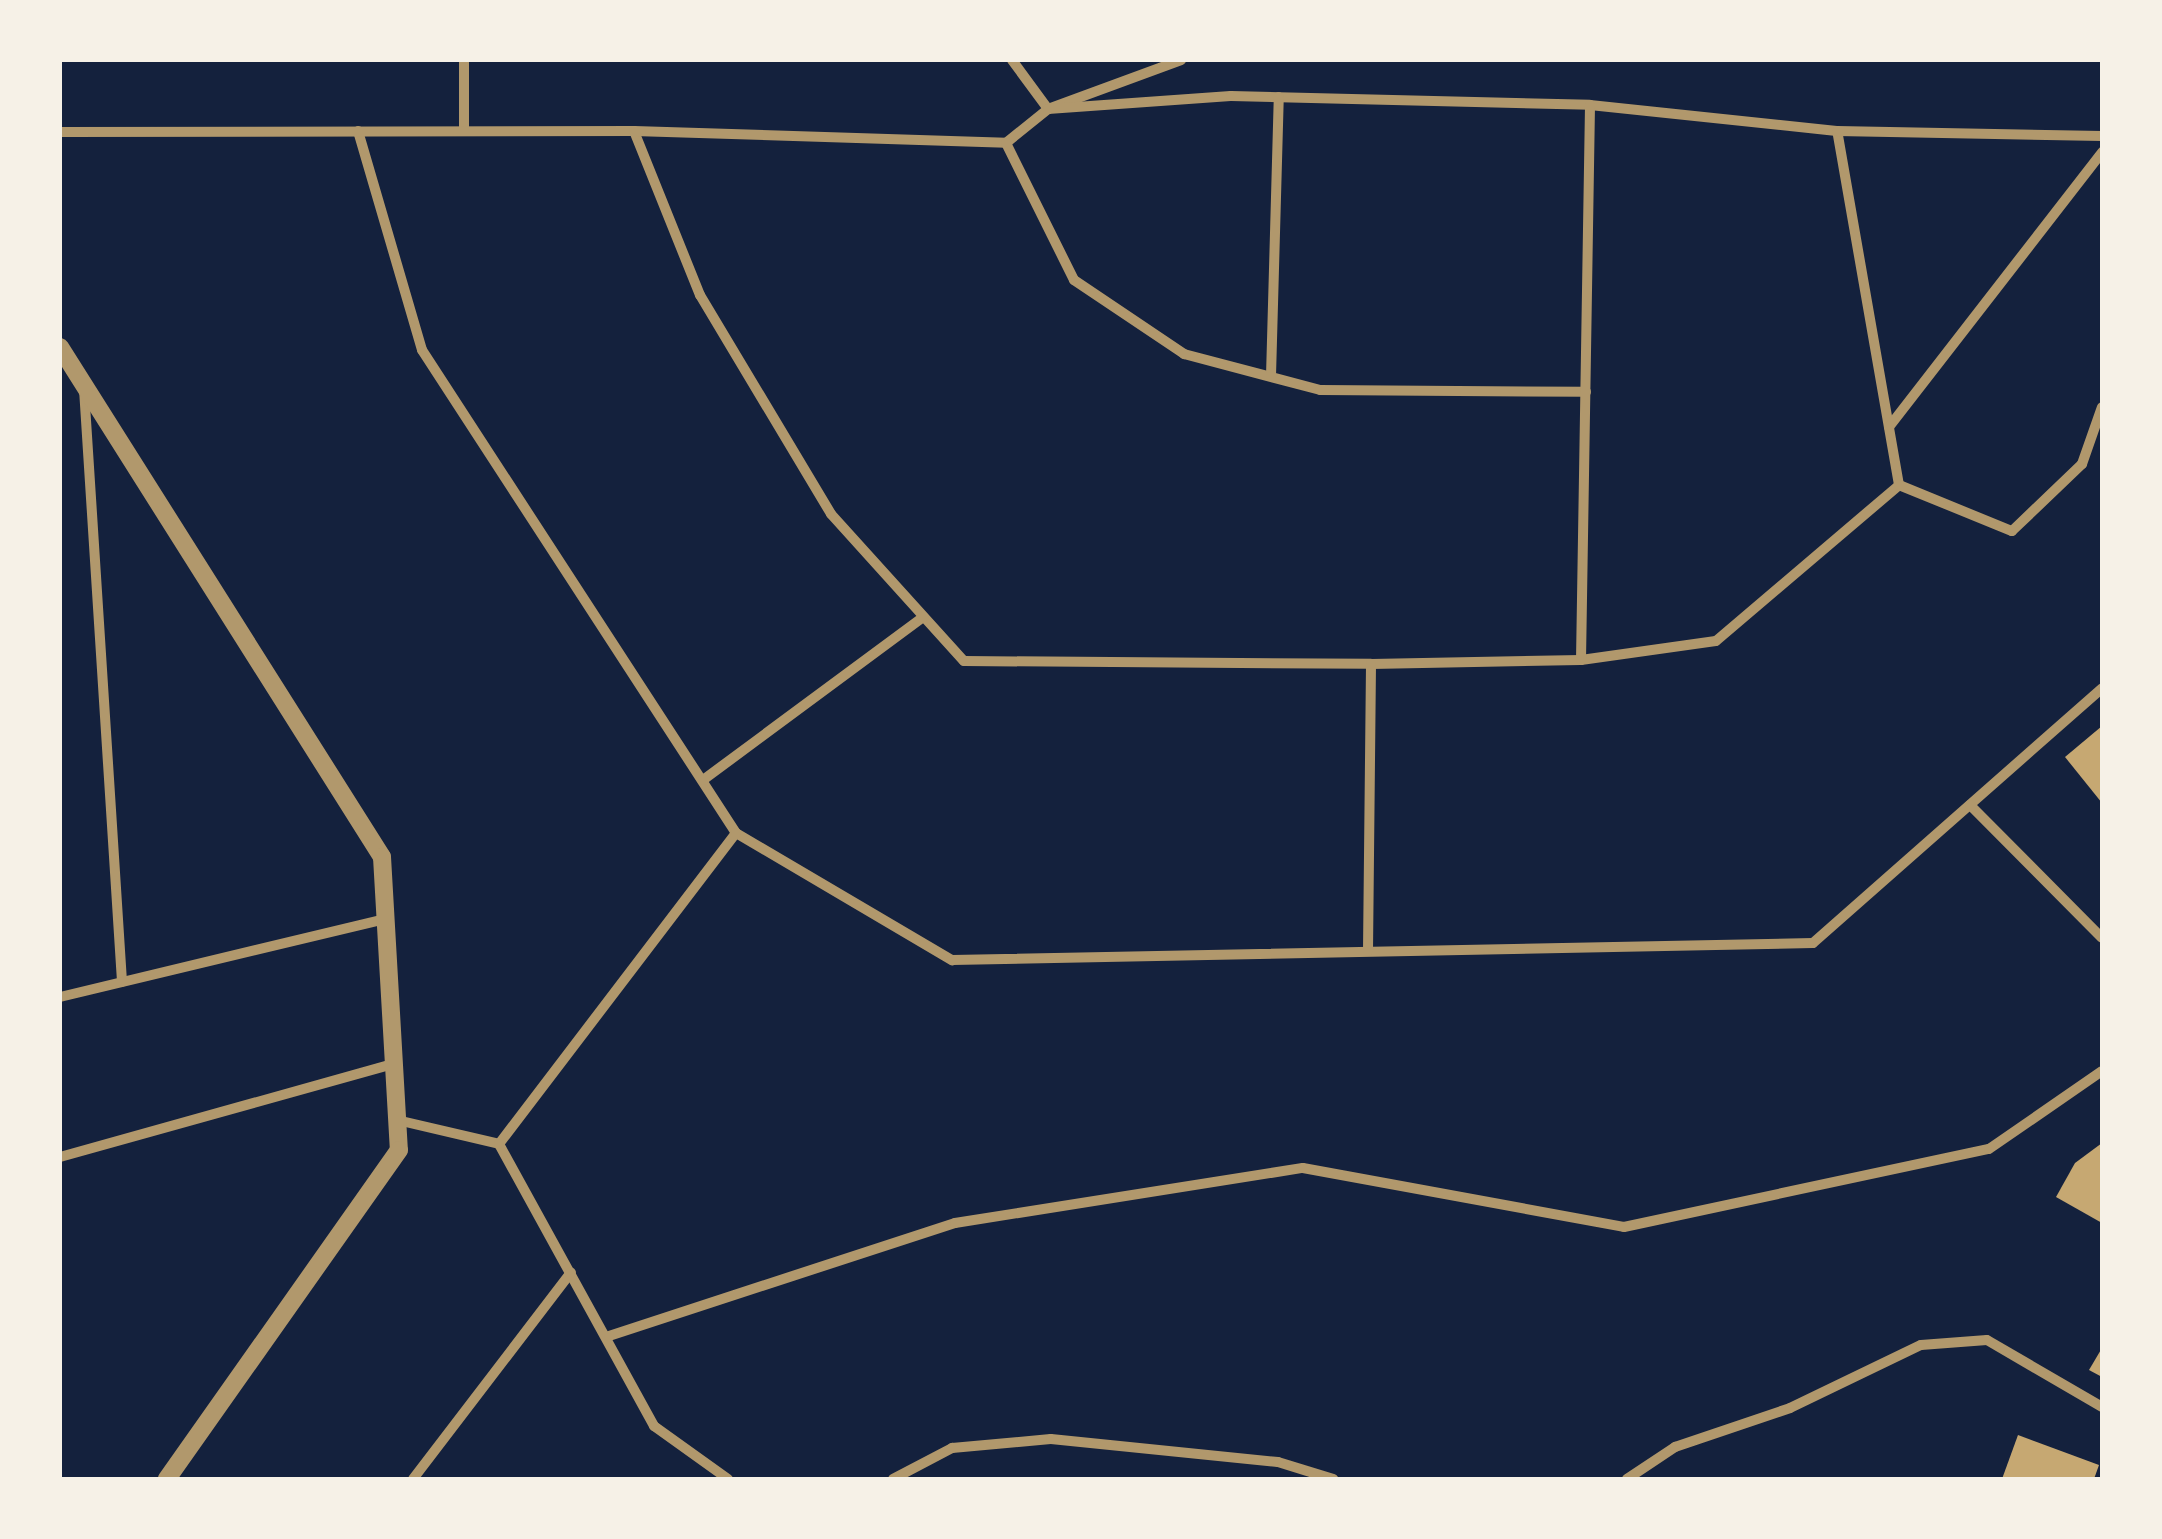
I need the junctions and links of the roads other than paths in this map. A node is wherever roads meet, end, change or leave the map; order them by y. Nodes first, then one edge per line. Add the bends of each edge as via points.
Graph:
1 (464, 60) edge
2 (1012, 60) edge
3 (1182, 60) edge
4 (1278, 97) junction
5 (1590, 104) junction
6 (1048, 110) junction
7 (464, 131) junction
8 (634, 131) junction
9 (1837, 131) junction
10 (60, 132) edge
11 (358, 132) junction
12 (2102, 136) edge
13 (1006, 143) junction
14 (2102, 152) edge
15 (60, 347) edge
16 (1271, 376) junction
17 (84, 384) junction
18 (1586, 392) junction
19 (2102, 407) edge
20 (1889, 427) junction
21 (1899, 485) junction
22 (924, 617) junction
23 (1581, 660) junction
24 (1371, 664) junction
25 (2102, 688) edge
26 (702, 780) junction
27 (1970, 805) junction
28 (736, 833) junction
29 (385, 919) junction
30 (2102, 938) edge
31 (1368, 952) junction
32 (122, 982) junction
33 (60, 997) edge
34 (394, 1064) junction
35 (2102, 1072) edge
36 (397, 1120) junction
37 (499, 1144) junction
38 (60, 1156) edge
39 (571, 1272) junction
40 (609, 1336) junction
41 (2102, 1408) edge
42 (167, 1479) edge
43 (413, 1479) edge
44 (728, 1479) edge
45 (893, 1479) edge
46 (1333, 1479) edge
47 (1626, 1479) edge

1 - 7 street
2 - 6 street
3 - 6 street
4 - 5 street
4 - 6 street
4 - 16 street
5 - 9 street
5 - 18 street
6 - 13 street
7 - 8 street
7 - 11 street
8 - 13 street
8 - 22 street via 720,328 831,514
9 - 12 street
9 - 20 street
10 - 11 street
11 - 26 street via 422,350
13 - 16 street via 1074,280 1184,354
14 - 20 street
15 - 17 street
16 - 18 street via 1320,390
17 - 29 street via 382,857
17 - 32 street
18 - 23 street
19 - 21 street via 2082,464 2012,531 1954,515
20 - 21 street
21 - 23 street via 1716,641
22 - 24 street via 964,660
22 - 26 street
23 - 24 street
24 - 31 street
25 - 27 street
26 - 28 street
27 - 30 street
27 - 31 street via 1814,942
28 - 31 street via 952,960
28 - 37 street
29 - 32 street
29 - 34 street
32 - 33 street
34 - 36 street
34 - 38 street
35 - 40 street via 1989,1149 1624,1226 1303,1168 955,1224
36 - 37 street
36 - 42 street via 399,1150
37 - 39 street
39 - 40 street
39 - 43 street
40 - 44 street via 654,1426
41 - 47 street via 1987,1340 1921,1345 1790,1408 1675,1447
45 - 46 street via 952,1448 1051,1439 1278,1462

